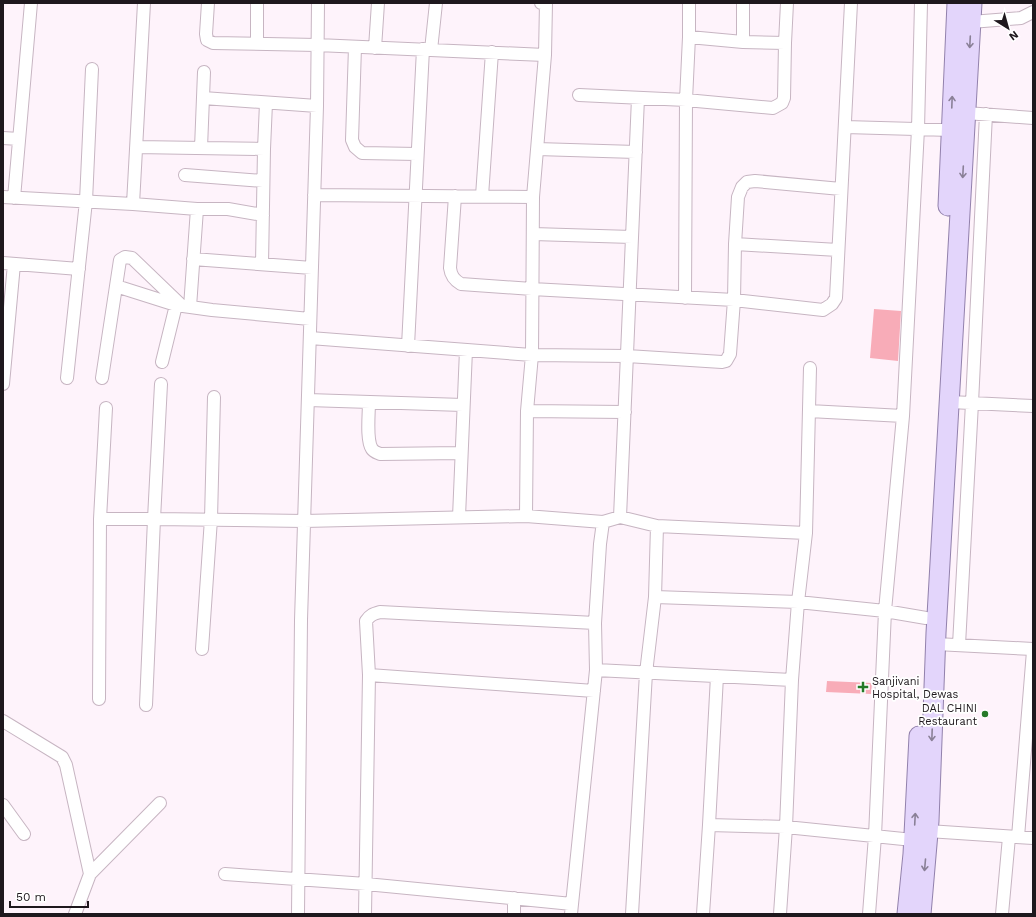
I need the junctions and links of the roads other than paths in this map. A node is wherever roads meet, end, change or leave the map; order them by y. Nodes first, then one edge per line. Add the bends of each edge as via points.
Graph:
1 (31, 3) edge
2 (144, 3) edge
3 (208, 3) edge
4 (257, 3) edge
5 (318, 3) edge
6 (378, 3) edge
7 (436, 3) edge
8 (541, 3) edge
9 (546, 3) edge
10 (689, 3) edge
11 (743, 3) edge
12 (787, 3) edge
13 (851, 3) edge
14 (921, 3) edge
15 (957, 3) edge
16 (972, 3) edge
17 (1033, 12) edge
18 (971, 22) junction
19 (689, 37) junction
20 (743, 42) junction
21 (257, 43) junction
22 (785, 43) junction
23 (318, 44) junction
24 (355, 47) junction
25 (376, 48) junction
26 (427, 49) junction
27 (492, 52) junction
28 (545, 55) junction
29 (92, 69) dead end
30 (204, 72) dead end
31 (579, 95) dead end
32 (203, 98) junction
33 (638, 98) junction
34 (686, 100) junction
35 (266, 103) junction
36 (317, 106) junction
37 (966, 113) junction
38 (986, 114) junction
39 (1033, 118) edge
40 (845, 127) junction
41 (918, 130) junction
42 (951, 130) junction
43 (3, 138) edge
44 (19, 139) junction
45 (136, 147) junction
46 (201, 148) junction
47 (264, 149) junction
48 (537, 149) junction
49 (636, 152) junction
50 (417, 154) junction
51 (185, 175) dead end
52 (263, 181) junction
53 (841, 189) junction
54 (314, 195) junction
55 (415, 195) junction
56 (455, 196) junction
57 (482, 196) junction
58 (9, 197) edge
59 (533, 197) junction
60 (86, 202) junction
61 (133, 204) junction
62 (197, 209) junction
63 (263, 215) junction
64 (533, 234) junction
65 (632, 237) junction
66 (735, 244) junction
67 (838, 250) junction
68 (193, 259) junction
69 (8, 263) edge
70 (262, 264) junction
71 (312, 268) junction
72 (79, 269) junction
73 (116, 286) junction
74 (532, 289) junction
75 (630, 294) junction
76 (685, 298) junction
77 (734, 300) junction
78 (182, 306) junction
79 (310, 319) junction
80 (5, 334) edge
81 (310, 338) junction
82 (408, 346) junction
83 (466, 350) junction
84 (532, 355) junction
85 (627, 356) junction
86 (162, 362) dead end
87 (810, 368) dead end
88 (68, 378) dead end
89 (102, 378) dead end
90 (3, 384) edge
91 (161, 384) dead end
92 (214, 397) dead end
93 (308, 400) junction
94 (369, 402) junction
95 (950, 402) junction
96 (972, 403) junction
97 (463, 405) junction
98 (1033, 406) edge
99 (106, 408) dead end
100 (527, 411) junction
101 (809, 411) junction
102 (625, 412) junction
103 (903, 416) junction
104 (461, 453) junction
105 (526, 516) junction
106 (459, 517) junction
107 (620, 517) junction
108 (100, 519) junction
109 (154, 519) junction
110 (211, 519) junction
111 (304, 521) junction
112 (603, 522) junction
113 (658, 526) junction
114 (806, 533) junction
115 (655, 597) junction
116 (798, 602) junction
117 (885, 611) junction
118 (926, 618) junction
119 (595, 623) junction
120 (936, 644) junction
121 (958, 645) junction
122 (202, 649) dead end
123 (1033, 650) edge
124 (596, 670) junction
125 (646, 673) junction
126 (369, 675) junction
127 (717, 676) junction
128 (792, 680) junction
129 (594, 691) junction
130 (99, 699) dead end
131 (146, 705) dead end
132 (3, 721) edge
133 (1028, 777) edge
134 (160, 803) dead end
135 (3, 805) edge
136 (709, 825) junction
137 (786, 827) junction
138 (24, 834) dead end
139 (875, 836) junction
140 (921, 836) junction
141 (1013, 837) junction
142 (1033, 838) edge
143 (90, 874) junction
144 (225, 874) dead end
145 (299, 880) junction
146 (366, 884) junction
147 (514, 898) junction
148 (572, 909) edge
149 (75, 914) edge
150 (298, 914) edge
151 (365, 914) edge
152 (514, 914) edge
153 (632, 914) edge
154 (703, 914) edge
155 (780, 914) edge
156 (869, 914) edge
157 (907, 914) edge
158 (921, 914) edge
159 (1002, 914) edge

1 - 44 street
2 - 45 street
3 - 21 street via 207,40 214,43
4 - 21 street
5 - 23 street
6 - 25 street
7 - 26 street
8 - 9 street
9 - 28 street
10 - 19 street
11 - 20 street
12 - 22 street
13 - 40 street
14 - 41 street
42 -> 15 main road
16 - 18 main road
17 - 18 street via 1021,18
18 -> 37 main road
19 - 20 street
19 - 34 street
20 - 22 street
21 - 23 street
22 - 34 street via 782,103 773,108
23 - 24 street
23 - 36 street
24 - 25 street
24 - 50 street via 352,140 355,147 362,153
25 - 26 street
26 - 27 street
26 - 50 street
27 - 28 street
27 - 57 street
28 - 48 street
29 - 60 street
30 - 32 street
31 - 33 street
32 - 35 street
32 - 46 street
33 - 34 street
33 - 49 street
34 - 76 street
35 - 36 street
35 - 47 street
36 - 54 street
37 - 38 street
37 -> 95 main road
38 - 39 street
38 - 96 street
40 - 41 street
40 - 53 street
41 - 42 street
41 - 103 street
42 - 118 main road via 942,351
43 - 44 street
44 - 58 street
45 - 46 street
45 - 61 street
46 - 47 street
47 - 52 street
48 - 49 street
48 - 59 street
49 - 65 street
50 - 55 street
51 - 52 street
52 - 63 street
53 - 66 street via 747,182 738,197
53 - 67 street
54 - 55 street
54 - 71 street
55 - 56 street
55 - 82 street
56 - 57 street
56 - 74 street via 450,268 456,281 461,284
57 - 59 street
58 - 60 street
59 - 64 street
60 - 61 street
60 - 72 street
61 - 62 street
62 - 63 street via 228,209
62 - 68 street
63 - 70 street
64 - 65 street
64 - 74 street
65 - 75 street
66 - 67 street
66 - 77 street
67 - 77 street via 836,298 823,310
68 - 70 street
68 - 78 street
69 - 72 street
69 - 80 street
70 - 71 street
71 - 79 street
72 - 88 street
73 - 78 street
73 - 78 street via 120,260 132,258
73 - 89 street
74 - 75 street
74 - 84 street
75 - 76 street
75 - 85 street
76 - 77 street
77 - 85 street via 730,354 726,361
78 - 79 street
78 - 86 street
79 - 81 street
80 - 90 street
81 - 82 street
81 - 93 street
82 - 83 street
83 - 84 street
83 - 97 street
84 - 85 street
84 - 100 street
85 - 102 street
87 - 101 street
91 - 109 street
92 - 110 street
93 - 94 street
93 - 111 street
94 - 97 street
94 - 104 street via 369,441 376,452
95 - 96 street
95 - 120 main road
96 - 98 street
96 - 121 street
97 - 104 street
99 - 108 street
100 - 102 street
100 - 105 street
101 - 103 street
101 - 114 street
102 - 107 street
103 - 117 street
104 - 106 street
105 - 106 street
105 - 112 street
106 - 111 street
107 - 112 street
107 - 113 street
108 - 109 street
108 - 130 street
109 - 110 street
109 - 131 street
110 - 111 street
110 - 122 street
111 - 145 street
112 - 119 street
113 - 114 street
113 - 115 street
114 - 116 street
115 - 116 street
115 - 125 street
116 - 117 street
116 - 128 street
117 - 118 street
117 - 139 street
140 -> 118 main road
119 - 124 street
119 - 126 street via 380,612 369,616 366,621
120 - 121 street
120 -> 140 main road
121 - 123 street
123 - 133 street
124 - 125 street
124 - 129 street
125 - 127 street
125 - 153 street
126 - 129 street
126 - 146 street
127 - 128 street
127 - 136 street
128 - 137 street
129 - 148 street
132 - 143 street via 62,757 66,765
133 - 141 street
134 - 143 street
135 - 138 street
136 - 137 street
136 - 154 street
137 - 139 street
137 - 155 street
139 - 140 street
139 - 156 street
140 - 141 street
140 - 157 main road
140 -> 158 main road
141 - 142 street
141 - 159 street
143 - 149 street
144 - 145 street
145 - 146 street
145 - 150 street
146 - 147 street
146 - 151 street
147 - 148 street
147 - 152 street

